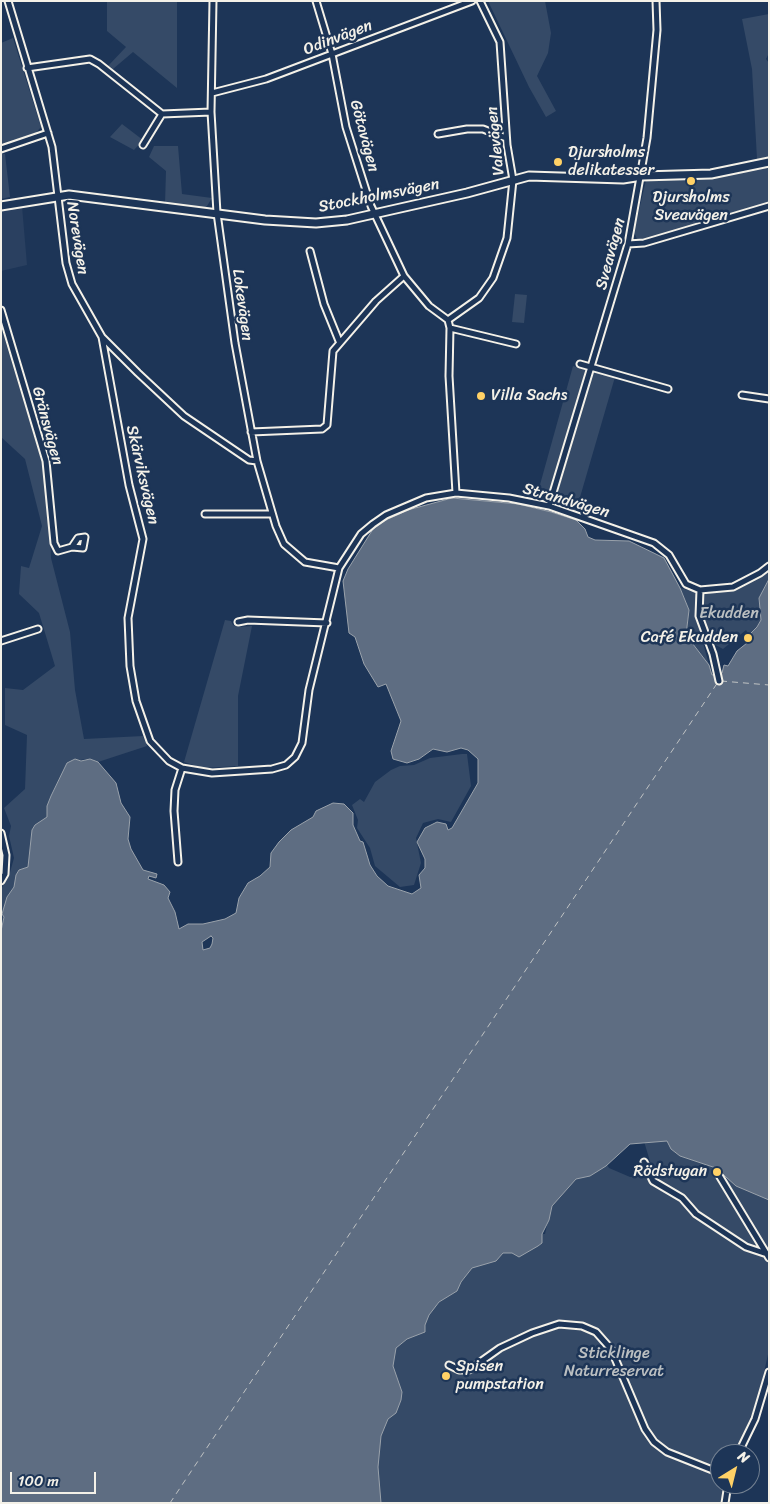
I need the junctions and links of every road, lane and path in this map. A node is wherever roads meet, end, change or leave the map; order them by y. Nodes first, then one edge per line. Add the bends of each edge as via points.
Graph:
1 (7, 1) edge
2 (213, 1) edge
3 (316, 1) edge
4 (472, 1) edge
5 (480, 1) edge
6 (656, 1) edge
7 (1, 2) edge
8 (332, 54) junction
9 (27, 68) junction
10 (212, 93) junction
11 (211, 112) junction
12 (162, 114) junction
13 (48, 133) junction
14 (438, 134) dead end
15 (506, 138) junction
16 (143, 145) dead end
17 (1, 148) edge
18 (769, 162) edge
19 (642, 176) junction
20 (513, 180) junction
21 (58, 196) junction
22 (1, 206) edge
23 (769, 206) edge
24 (375, 212) junction
25 (217, 213) junction
26 (628, 244) junction
27 (310, 251) dead end
28 (404, 276) junction
29 (1, 310) edge
30 (448, 320) junction
31 (450, 328) junction
32 (102, 337) junction
33 (339, 341) junction
34 (516, 344) dead end
35 (580, 364) dead end
36 (592, 368) junction
37 (668, 389) dead end
38 (742, 395) dead end
39 (769, 399) edge
40 (251, 432) junction
41 (257, 461) junction
42 (456, 493) junction
43 (549, 506) junction
44 (206, 514) dead end
45 (272, 514) junction
46 (72, 547) dead end
47 (769, 566) edge
48 (339, 568) junction
49 (700, 590) junction
50 (238, 622) dead end
51 (327, 623) junction
52 (38, 629) dead end
53 (1, 641) edge
54 (719, 681) dead end
55 (182, 768) junction
56 (1, 833) edge
57 (178, 862) dead end
58 (1, 881) edge
59 (644, 1162) dead end
60 (720, 1177) dead end
61 (768, 1256) edge
62 (449, 1365) dead end
63 (769, 1372) edge
64 (743, 1444) edge
65 (710, 1469) edge

1 - 7 street
1 - 9 street, Norevägen
2 - 10 street, Lokevägen
3 - 8 street, Götavägen
4 - 8 street, Odinvägen
5 - 15 street, Valevägen via 500,42
6 - 19 street, Sveavägen via 657,30
8 - 10 street, Odinvägen via 244,87
8 - 24 street, Götavägen via 346,127
9 - 12 street via 90,59
9 - 13 street, Norevägen
10 - 11 street, Lokevägen
11 - 12 street
11 - 25 street, Lokevägen
12 - 16 street
13 - 17 street
13 - 21 street, Norevägen
14 - 15 street via 483,129
15 - 20 street, Valevägen
18 - 19 street, Stockholmsvägen via 711,174
19 - 20 street, Stockholmsvägen via 623,179 542,175
19 - 26 street, Sveavägen
20 - 24 street, Stockholmsvägen
20 - 30 street, Valevägen via 508,238 493,278 479,298
21 - 22 street, Stockholmsvägen
21 - 25 street, Stockholmsvägen via 85,196
21 - 32 street, Norevägen via 69,276
23 - 26 street via 644,244
24 - 25 street, Stockholmsvägen via 347,220 316,223
24 - 28 street, Götavägen
25 - 40 street, Lokevägen via 234,343
26 - 36 street, Sveavägen
27 - 33 street via 324,304
28 - 30 street, Götavägen via 429,306
28 - 33 street
29 - 46 street, Gränsvägen via 46,461 54,543 58,551
30 - 31 street
31 - 34 street
31 - 42 street via 449,376
32 - 41 street, Norevägen via 184,416 249,460
32 - 55 street, Skärviksvägen via 129,485 144,539 128,618 130,666 136,701 150,741 168,761
33 - 40 street via 333,351 327,426 322,429
35 - 36 street
36 - 37 street
36 - 43 street, Sveavägen
38 - 39 street
40 - 41 street, Lokevägen
41 - 45 street, Lokevägen
42 - 43 street, Strandvägen via 510,498
42 - 48 street, Strandvägen via 426,498 386,515 361,534
43 - 49 street, Strandvägen via 654,543 669,556 686,584
44 - 45 street
45 - 48 street, Lokevägen via 284,544 292,552 305,562
47 - 49 street via 733,587
48 - 51 street, Skärviksvägen
49 - 54 street via 699,616
50 - 51 street
51 - 55 street, Skärviksvägen via 309,690 302,743 295,757 286,765 272,769 212,773
52 - 53 street
55 - 57 street via 175,790 174,811
56 - 58 street via 6,854
59 - 61 street via 653,1181 682,1198 696,1214 746,1247
60 - 61 street
62 - 65 street via 469,1370 500,1348 532,1333 559,1324 582,1326 596,1332 611,1349 645,1429 654,1442 667,1452
63 - 64 street via 755,1419

